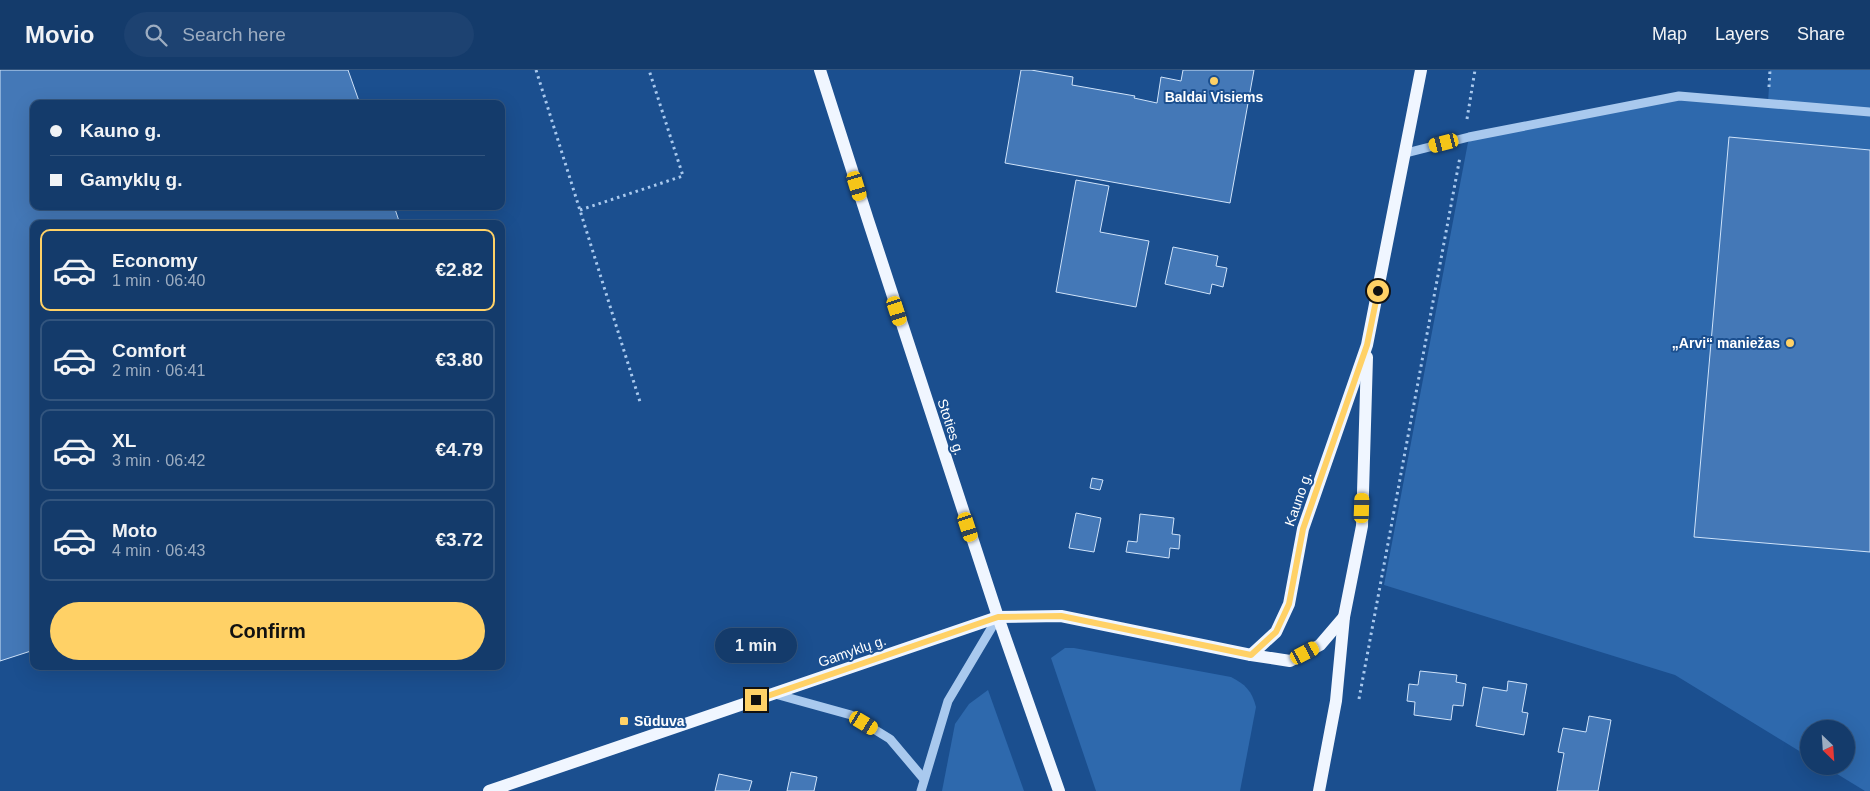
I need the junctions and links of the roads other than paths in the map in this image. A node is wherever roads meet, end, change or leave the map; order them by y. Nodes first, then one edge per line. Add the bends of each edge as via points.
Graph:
1 (820, 70) edge
2 (1421, 70) edge
3 (1870, 112) edge
4 (1406, 153) junction
5 (1367, 345) junction
6 (998, 617) junction
7 (1344, 617) junction
8 (1251, 655) junction
9 (775, 694) junction
10 (923, 778) junction
11 (489, 791) edge
12 (921, 791) edge
13 (1059, 791) edge
14 (1319, 791) edge

1 - 6 main road, Stoties g.
2 - 4 main road, Kauno g.
3 - 4 street via 1679,96
4 - 5 main road, Kauno g.
5 - 7 main road, Kauno g. via 1362,526
5 - 8 main road, Kauno g. via 1303,529 1289,604 1276,632
6 - 8 main road, Kauno g. via 1061,616
6 - 9 main road, Gamyklų g.
6 - 10 street via 948,701
6 - 13 main road, Stoties g.
7 - 8 main road, Kauno g. via 1320,645 1290,661
7 - 14 main road, Kauno g. via 1336,701
9 - 10 street via 851,715 890,739
9 - 11 main road, Gamyklų g.
10 - 12 street

